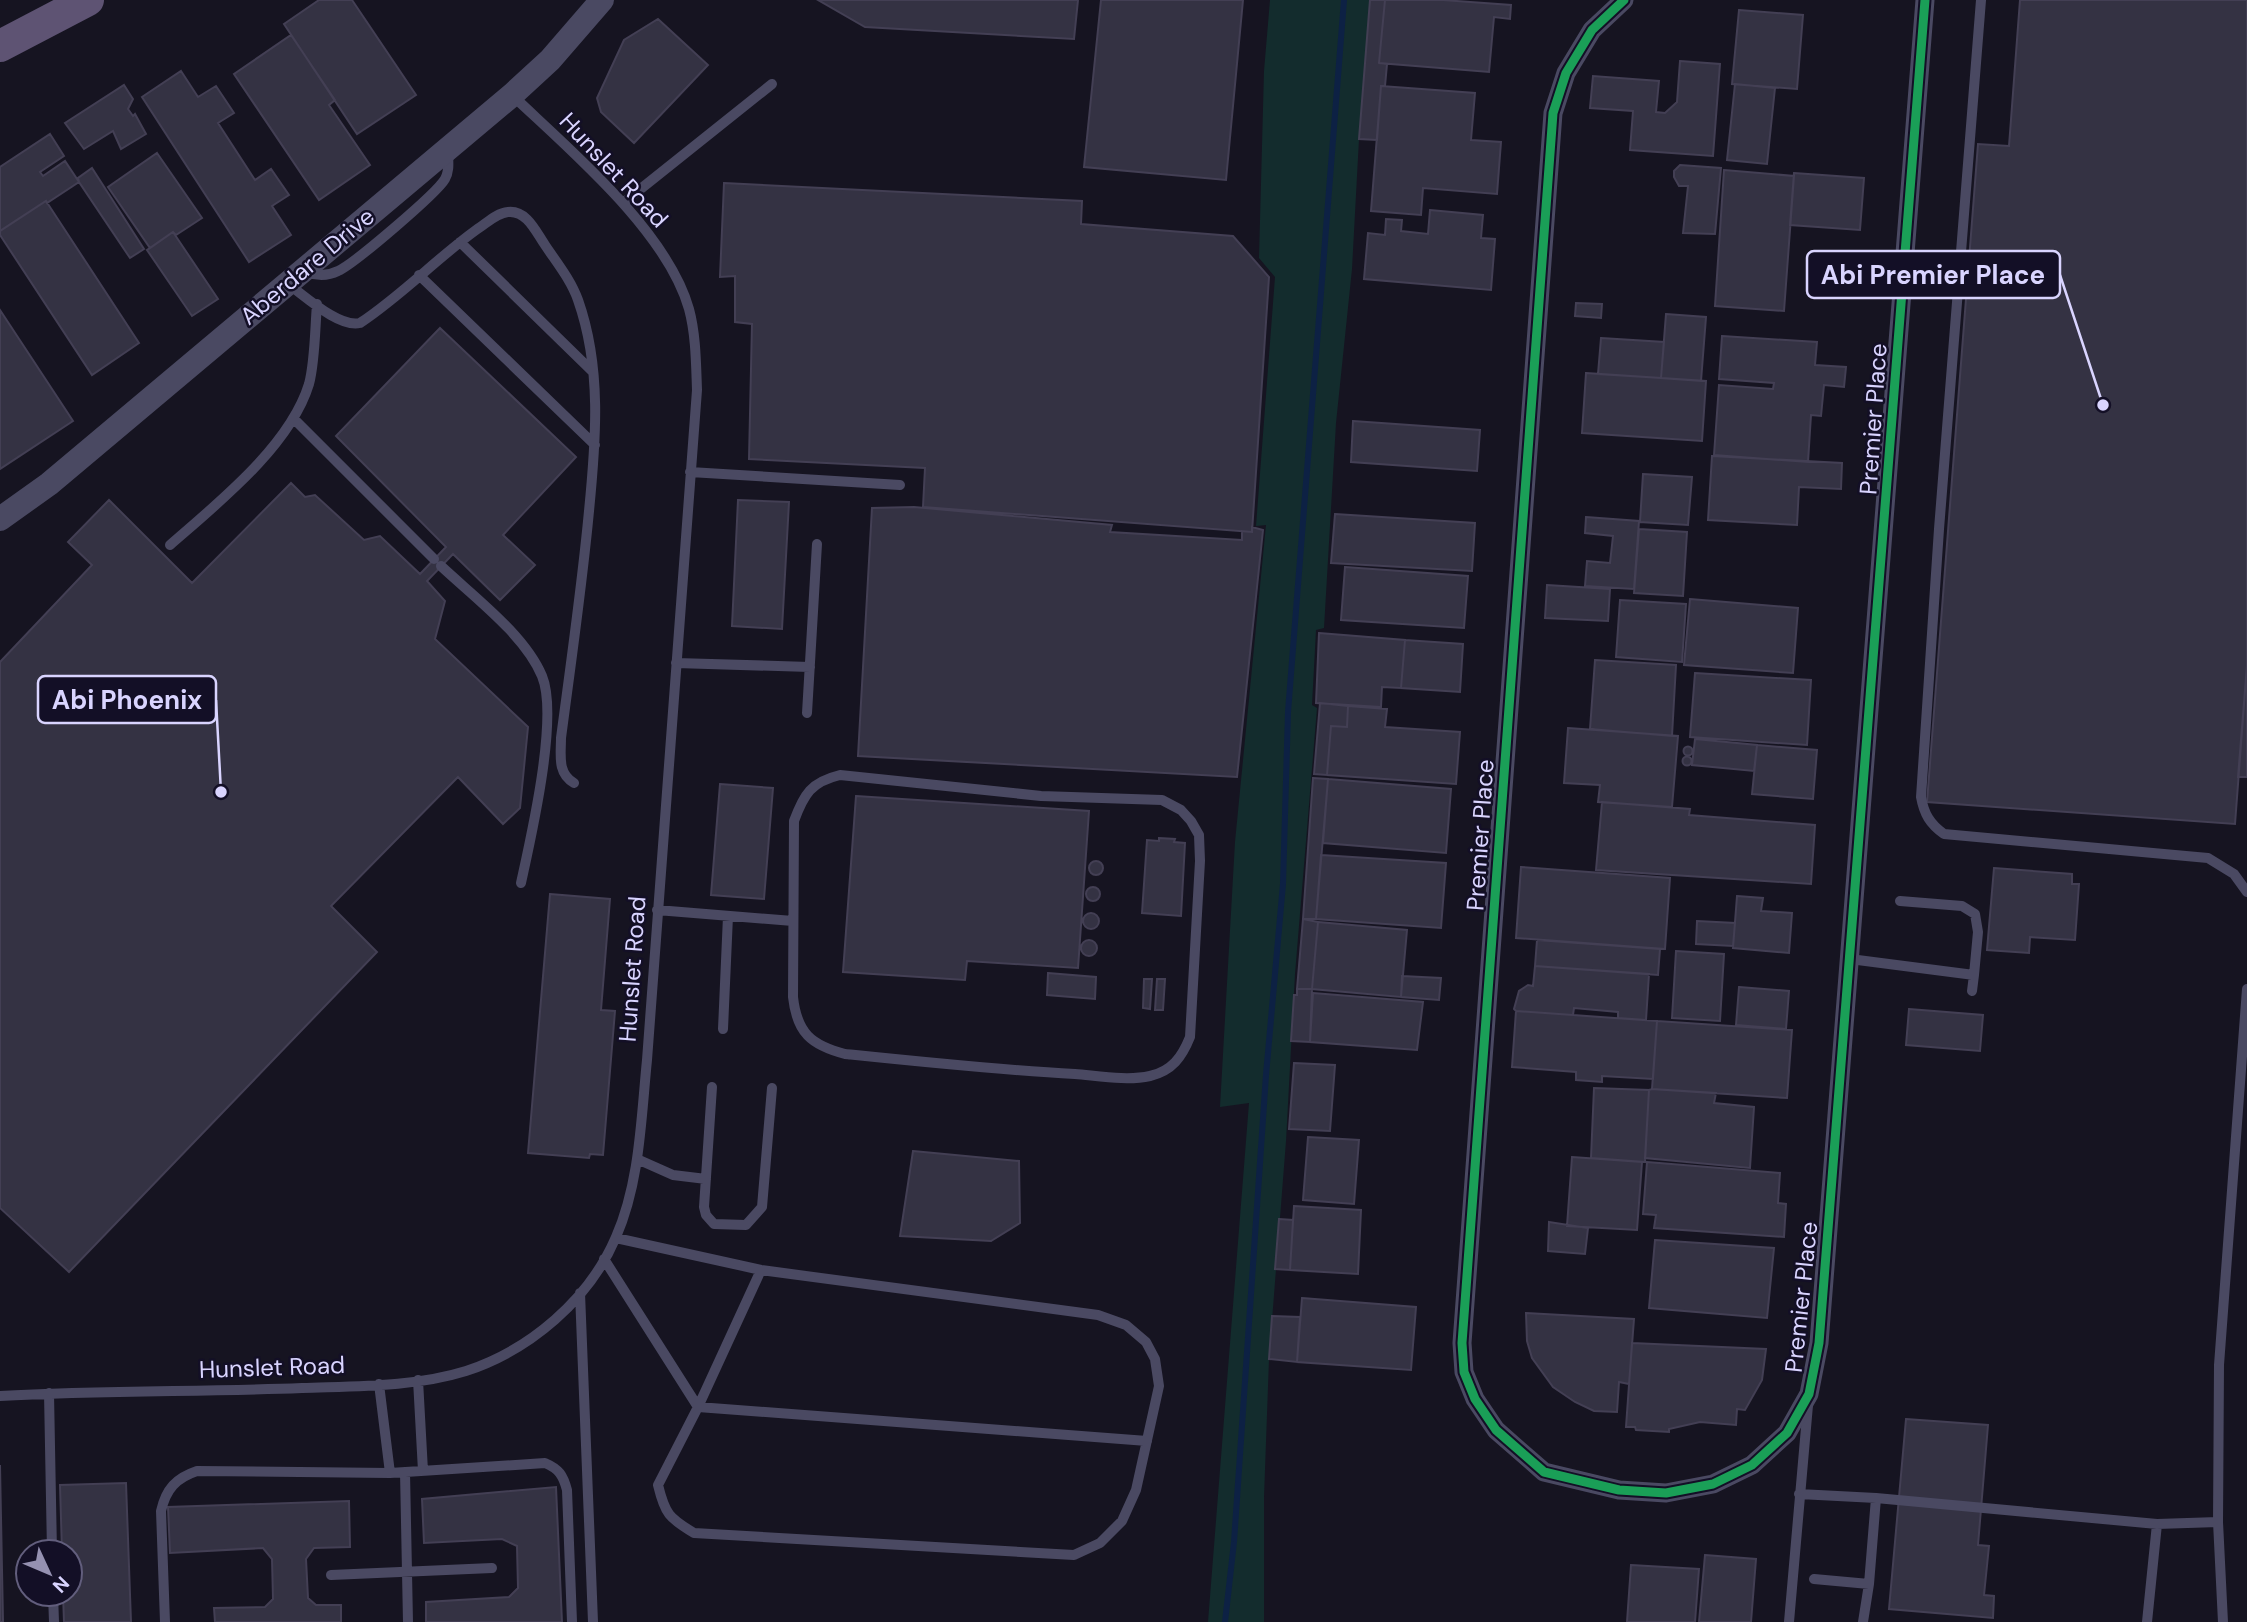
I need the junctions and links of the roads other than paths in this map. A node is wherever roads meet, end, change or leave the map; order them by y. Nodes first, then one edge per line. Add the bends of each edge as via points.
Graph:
1 (88, 0) edge
2 (602, 0) edge
3 (1624, 0) edge
4 (1925, 0) edge
5 (1980, 0) edge
6 (0, 46) edge
7 (772, 84) dead end
8 (512, 94) junction
9 (623, 203) junction
10 (460, 242) junction
11 (419, 275) junction
12 (295, 277) junction
13 (317, 304) junction
14 (593, 372) junction
15 (294, 419) junction
16 (595, 445) junction
17 (690, 472) junction
18 (900, 485) dead end
19 (0, 519) edge
20 (817, 544) dead end
21 (170, 545) dead end
22 (676, 663) junction
23 (810, 667) junction
24 (807, 713) dead end
25 (574, 783) dead end
26 (521, 883) dead end
27 (2247, 892) edge
28 (1900, 901) dead end
29 (657, 910) junction
30 (728, 916) junction
31 (793, 921) junction
32 (1850, 959) junction
33 (1974, 975) junction
34 (2247, 989) edge
35 (1972, 991) dead end
36 (723, 1029) dead end
37 (712, 1087) dead end
38 (772, 1088) dead end
39 (637, 1159) junction
40 (706, 1179) junction
41 (616, 1238) junction
42 (604, 1259) junction
43 (761, 1270) junction
44 (580, 1293) junction
45 (418, 1380) junction
46 (379, 1384) junction
47 (49, 1393) junction
48 (1809, 1394) junction
49 (0, 1396) edge
50 (698, 1407) junction
51 (1147, 1441) junction
52 (405, 1472) junction
53 (423, 1472) junction
54 (390, 1473) junction
55 (1799, 1494) junction
56 (1875, 1498) junction
57 (2218, 1522) junction
58 (2157, 1524) junction
59 (52, 1538) edge
60 (492, 1568) dead end
61 (407, 1572) junction
62 (331, 1575) dead end
63 (1814, 1579) dead end
64 (1869, 1584) junction
65 (165, 1622) edge
66 (408, 1622) edge
67 (572, 1622) edge
68 (593, 1622) edge
69 (1789, 1622) edge
70 (1863, 1622) edge
71 (2147, 1622) edge
72 (2223, 1622) edge

1 - 6 main road
2 - 8 street, Aberdare Drive via 550,60
3 - 48 street, Premier Place via 1592,30 1566,73 1553,113 1462,1343 1464,1372 1496,1430 1544,1472 1619,1490 1666,1493 1713,1484 1752,1465 1787,1433
4 - 32 street, Premier Place
5 - 27 lane via 1937,556 1921,797 1924,811 1944,834 2208,858 2234,874
7 - 9 lane
8 - 9 lane, Hunslet Road
8 - 12 street, Aberdare Drive
9 - 17 lane, Hunslet Road via 670,267 689,309 696,359
10 - 11 lane
10 - 14 lane
10 - 14 lane via 498,214 522,214 577,298
11 - 13 lane via 360,323 342,322
11 - 16 lane
12 - 13 lane
12 - 19 street, Aberdare Drive via 49,484
13 - 15 lane via 309,383
14 - 16 lane
15 - 21 lane via 223,498
15 - 26 lane via 532,657 547,690 547,724
16 - 25 lane via 561,738 560,764
17 - 18 lane
17 - 22 lane, Hunslet Road
20 - 23 lane
22 - 23 lane
22 - 29 lane, Hunslet Road
23 - 24 lane
28 - 33 lane via 1962,906 1975,914
29 - 30 lane
29 - 39 lane, Hunslet Road
30 - 31 lane
30 - 36 lane
31 - 31 lane via 795,1015 812,1041 824,1048 845,1054 1052,1073 1150,1076 1182,1057 1191,1037 1199,835 1181,810 1162,800 1041,796 840,775 822,779 811,788 794,821
32 - 33 lane
32 - 48 street, Premier Place via 1819,1343
33 - 35 lane
34 - 57 lane via 2219,1365
37 - 40 lane
38 - 40 lane via 762,1207 754,1219 746,1225 714,1224 704,1207
39 - 40 lane via 673,1175
39 - 41 lane, Hunslet Road
41 - 42 lane, Hunslet Road
41 - 43 lane
42 - 44 lane, Hunslet Road
42 - 50 lane
43 - 50 lane
43 - 51 lane via 1098,1315 1126,1325 1146,1342 1155,1359 1159,1386
44 - 45 lane, Hunslet Road via 552,1324 513,1351 465,1371
44 - 68 lane
45 - 46 lane, Hunslet Road
45 - 53 lane
46 - 47 lane, Hunslet Road
46 - 54 lane
47 - 49 lane, Hunslet Road
47 - 59 lane
48 - 55 lane
50 - 51 lane
50 - 51 lane via 658,1485 663,1508 694,1533 1074,1555 1100,1543 1122,1521 1136,1490
52 - 53 lane
52 - 54 lane
52 - 61 lane
53 - 67 lane via 545,1463 563,1475
54 - 65 lane via 197,1471 182,1476 164,1497 161,1511
55 - 56 lane
55 - 69 lane
56 - 58 lane
56 - 64 lane
57 - 58 lane
57 - 72 lane
58 - 71 lane
60 - 61 lane
61 - 62 lane
61 - 66 lane
63 - 64 lane
64 - 70 lane

